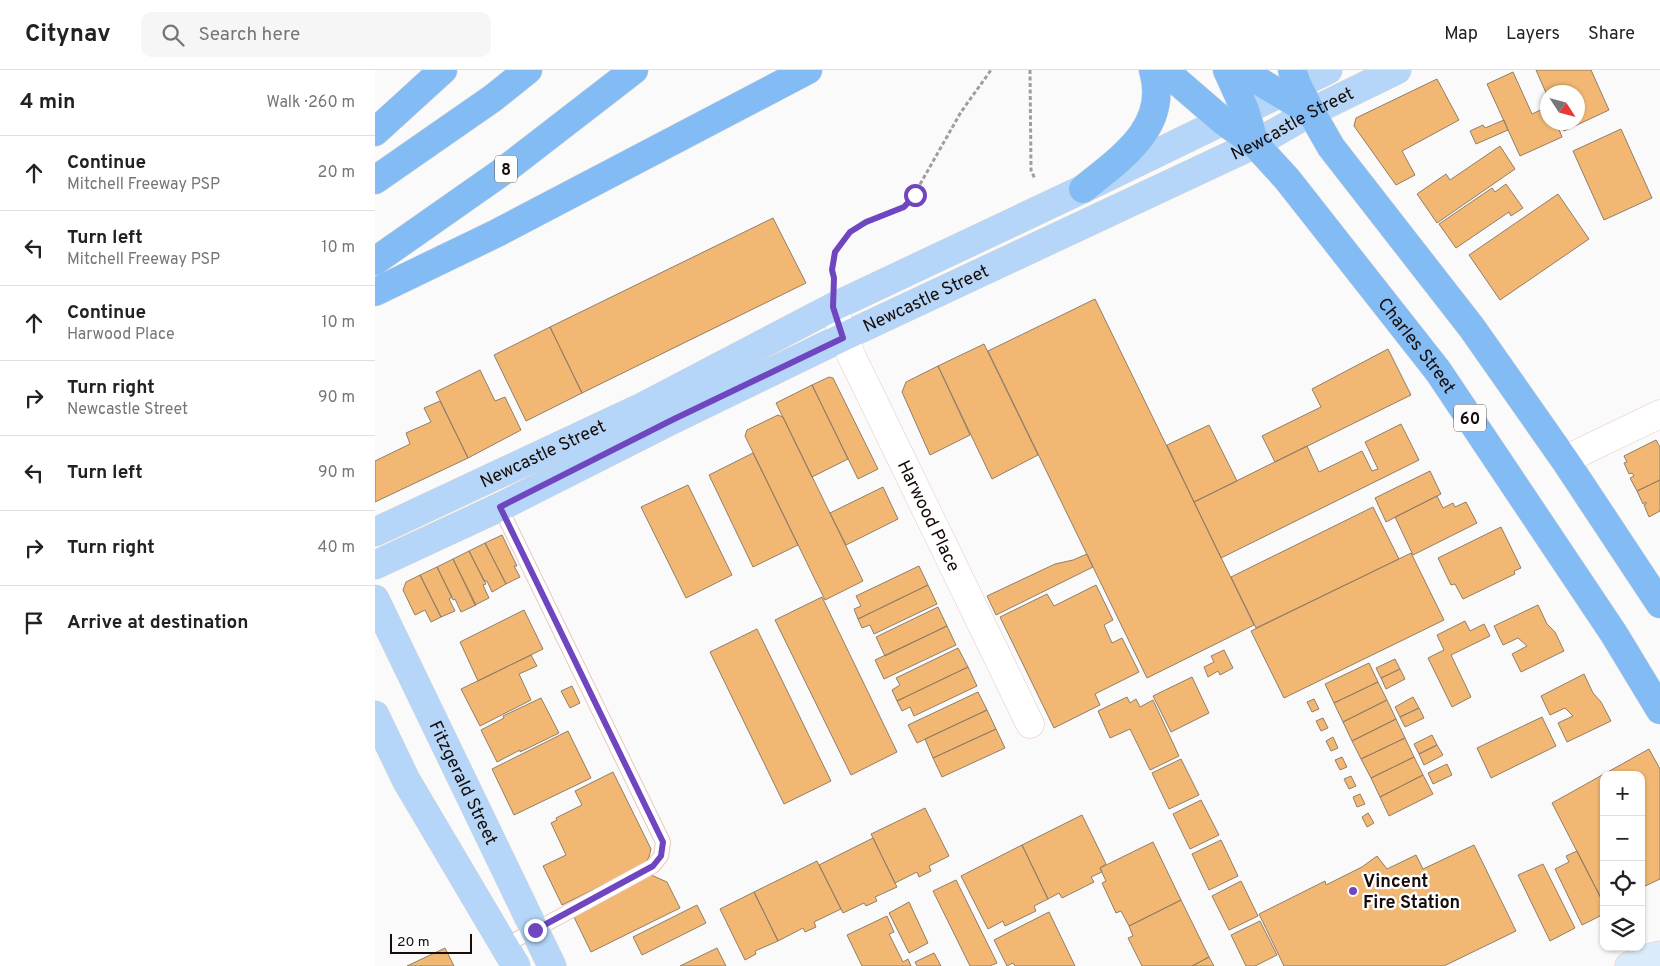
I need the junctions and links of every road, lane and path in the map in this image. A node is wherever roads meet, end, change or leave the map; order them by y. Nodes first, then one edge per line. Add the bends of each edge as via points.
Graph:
1 (443, 70) edge
2 (528, 70) edge
3 (634, 70) edge
4 (808, 70) edge
5 (991, 70) edge
6 (1030, 70) edge
7 (1153, 70) edge
8 (1164, 70) edge
9 (1227, 70) edge
10 (1240, 70) edge
11 (1328, 70) edge
12 (1397, 70) edge
13 (1289, 83) edge
14 (1311, 112) junction
15 (1234, 116) junction
16 (375, 132) edge
17 (1255, 144) junction
18 (1035, 179) dead end
19 (375, 180) edge
20 (1083, 189) junction
21 (375, 261) edge
22 (375, 292) edge
23 (833, 307) junction
24 (843, 338) junction
25 (1660, 414) edge
26 (1566, 462) junction
27 (500, 507) junction
28 (375, 532) edge
29 (375, 565) edge
30 (375, 599) edge
31 (1660, 604) edge
32 (1660, 710) edge
33 (375, 716) edge
34 (1030, 724) dead end
35 (535, 930) junction
36 (510, 956) edge
37 (552, 966) edge

1 - 16 highway
2 - 19 highway
3 - 21 highway, 8 via 502,172
4 - 22 highway via 497,233
5 - 23 path via 961,112 910,202 866,222 850,232 838,246 832,270
6 - 18 path via 1031,170
7 - 20 highway via 1158,87 1157,100 1146,128 1132,147
8 - 15 highway, Charles Street
9 - 15 highway
10 - 13 highway
11 - 13 main road, Newcastle Street
12 - 14 main road, Newcastle Street
13 - 14 highway
13 - 15 main road, Newcastle Street
14 - 17 main road, Newcastle Street
14 - 26 highway via 1331,147 1473,328
15 - 17 highway, Charles Street
15 - 20 main road, Newcastle Street
17 - 24 main road, Newcastle Street
17 - 32 highway, Charles Street / 60 via 1287,179 1438,371 1614,634
20 - 23 main road, Newcastle Street
23 - 24 street, Harwood Place
23 - 28 main road, Newcastle Street via 641,408
24 - 27 main road, Newcastle Street
24 - 34 street, Harwood Place
25 - 26 street
26 - 31 highway
27 - 29 main road, Newcastle Street
27 - 35 lane via 663,842 661,856 653,866
30 - 35 main road, Fitzgerald Street
33 - 36 main road via 407,780
35 - 36 lane
35 - 37 main road, Fitzgerald Street

